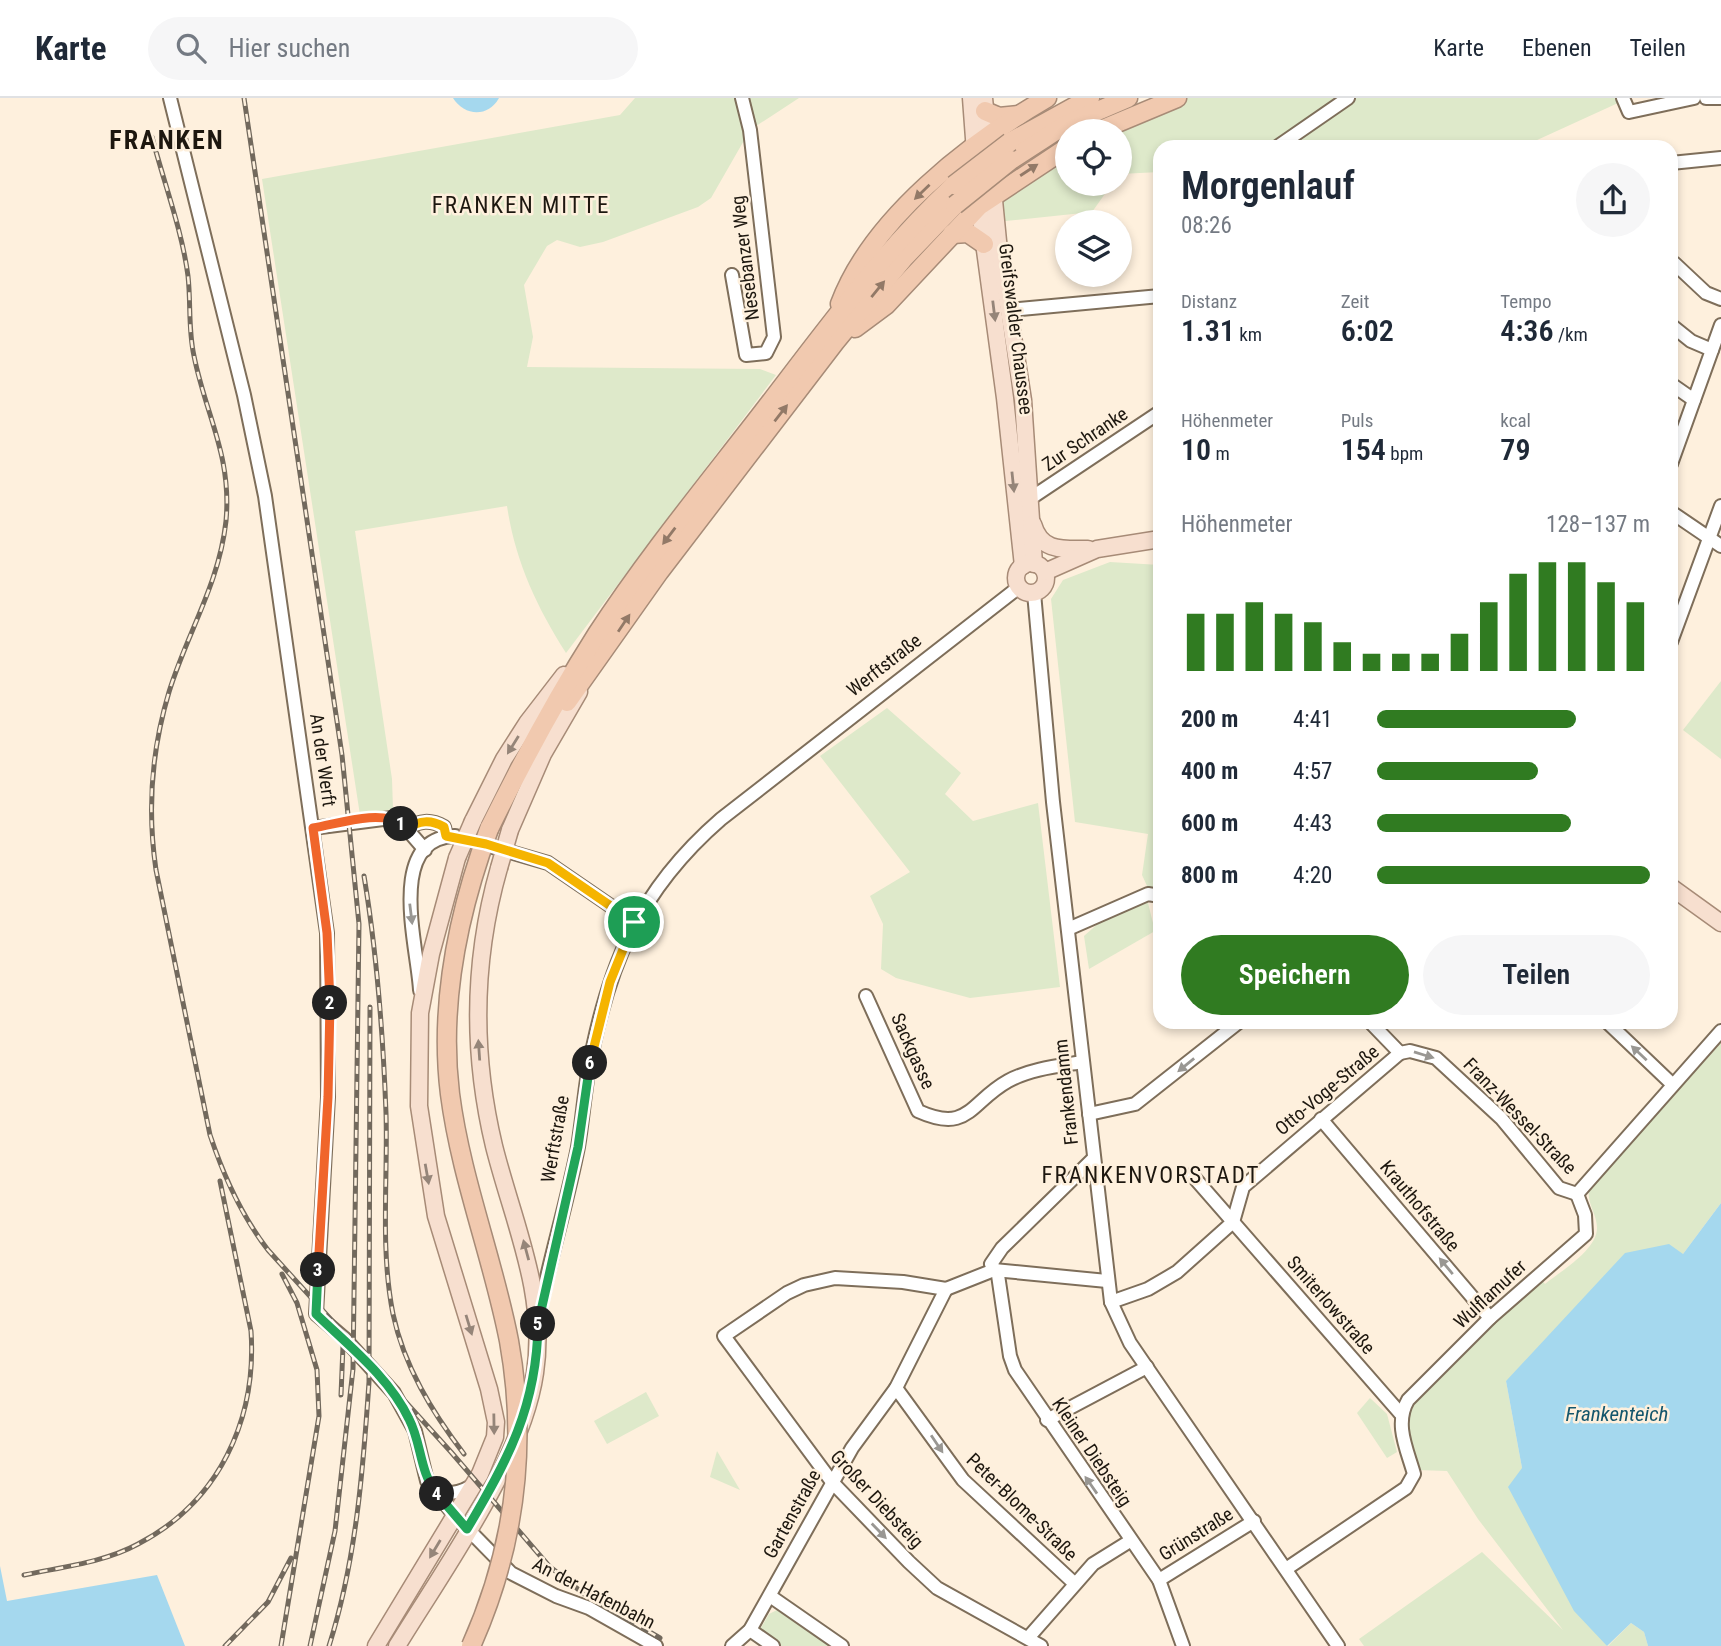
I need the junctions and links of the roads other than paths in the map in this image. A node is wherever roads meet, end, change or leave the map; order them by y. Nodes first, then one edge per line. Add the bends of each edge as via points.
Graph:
1 (170, 98) edge
2 (743, 98) edge
3 (971, 98) edge
4 (1047, 98) edge
5 (1090, 98) edge
6 (1128, 98) edge
7 (1177, 98) edge
8 (1348, 98) edge
9 (1623, 98) edge
10 (1694, 98) edge
11 (1706, 98) edge
12 (1721, 98) edge
13 (985, 104) edge
14 (1019, 115) junction
15 (1127, 119) edge
16 (1287, 140) edge
17 (981, 143) junction
18 (1055, 156) edge
19 (1721, 158) edge
20 (1678, 162) edge
21 (986, 201) junction
22 (952, 234) junction
23 (984, 244) junction
24 (1678, 266) edge
25 (732, 275) dead end
26 (1153, 297) edge
27 (1721, 299) edge
28 (1009, 310) junction
29 (835, 319) junction
30 (1678, 331) edge
31 (1720, 332) edge
32 (835, 342) junction
33 (1712, 351) junction
34 (1678, 389) edge
35 (1694, 400) junction
36 (1153, 417) edge
37 (1678, 435) edge
38 (1031, 498) junction
39 (1721, 506) edge
40 (1678, 517) edge
41 (1032, 523) junction
42 (1153, 540) edge
43 (1716, 542) edge
44 (1097, 550) junction
45 (1034, 567) junction
46 (1026, 590) junction
47 (1678, 626) edge
48 (598, 633) junction
49 (589, 674) junction
50 (520, 767) junction
51 (313, 828) junction
52 (406, 828) junction
53 (446, 836) junction
54 (425, 849) junction
55 (1678, 892) edge
56 (1153, 895) edge
57 (634, 922) junction
58 (1721, 923) edge
59 (1068, 929) junction
60 (866, 996) dead end
61 (421, 1013) junction
62 (1230, 1029) edge
63 (1377, 1029) edge
64 (1614, 1029) edge
65 (1721, 1031) edge
66 (1400, 1053) junction
67 (1083, 1062) junction
68 (1672, 1084) junction
69 (1089, 1114) junction
70 (1321, 1119) junction
71 (1093, 1159) junction
72 (1192, 1175) dead end
73 (1577, 1194) junction
74 (1233, 1222) junction
75 (994, 1270) junction
76 (1107, 1281) junction
77 (946, 1289) junction
78 (1111, 1302) junction
79 (538, 1317) junction
80 (1490, 1318) junction
81 (1147, 1367) junction
82 (897, 1388) junction
83 (1400, 1413) junction
84 (1047, 1420) junction
85 (427, 1481) junction
86 (832, 1482) junction
87 (474, 1484) junction
88 (455, 1516) junction
89 (1254, 1521) junction
90 (467, 1529) junction
91 (1130, 1541) junction
92 (1286, 1569) junction
93 (1159, 1580) junction
94 (1074, 1583) junction
95 (770, 1596) junction
96 (750, 1630) junction
97 (1028, 1638) junction
98 (376, 1646) edge
99 (397, 1646) edge
100 (471, 1646) edge
101 (656, 1646) edge
102 (732, 1646) edge
103 (773, 1646) edge
104 (842, 1646) edge
105 (1041, 1646) edge
106 (1183, 1646) edge
107 (1338, 1646) edge

1 - 51 street, An der Werft via 265,496
2 - 25 street, Nesebanzer Weg via 774,337 766,353 746,355
3 - 17 main road, Greifswalder Chaussee
4 - 14 highway
5 - 29 highway, bridge via 1010,142 954,185 905,234
32 -> 6 highway, bridge via 955,205 1065,125
7 - 15 highway
8 - 16 street
9 - 10 street via 1629,112
11 - 12 street
13 - 14 highway via 999,117
13 - 17 main road, Greifswalder Chaussee
14 - 17 highway
17 - 21 main road, Greifswalder Chaussee
17 -> 29 highway via 911,203 860,260
21 -> 18 highway
19 - 20 street
21 - 22 highway
21 - 23 main road, Greifswalder Chaussee
21 - 28 main road, Greifswalder Chaussee
22 - 23 highway via 968,233
22 - 32 highway via 886,305
23 -> 45 main road, Greifswalder Chaussee
24 - 27 street via 1706,293
26 - 28 street
28 - 38 main road, Greifswalder Chaussee
29 -> 48 highway
30 - 33 street
31 - 33 street
49 -> 32 highway via 659,572
33 - 35 street
34 - 35 street
35 - 37 street
36 - 38 street, Zur Schranke
38 - 41 main road, Greifswalder Chaussee
39 - 43 street
40 - 43 street
41 - 44 main road via 1036,536 1048,547
41 - 45 main road, Greifswalder Chaussee
42 - 44 main road
43 - 47 street
44 - 45 main road
45 - 46 main road via 1017,575
45 - 46 main road via 1044,585
46 - 57 street, Werftstraße via 713,826 677,862
46 - 59 street, Frankendamm
48 - 50 highway
48 -> 61 main road, bridge via 527,723 472,821 430,954
49 - 50 highway
79 -> 49 main road, bridge via 525,1245 494,1145 479,1057 480,963 510,830 543,754
50 - 100 highway, bridge via 489,829 467,895 457,940 448,1053 456,1133 509,1339 519,1404 515,1506 502,1566
51 - 52 street via 379,818 394,819
51 - 85 street, An der Werft via 330,986 316,1314 344,1338 401,1404 415,1431
52 - 53 street via 419,821 435,822 444,827
52 - 54 street
53 - 54 street
53 - 57 street via 548,863
54 -> 61 street via 413,869 410,896
55 - 58 main road
56 - 59 street
57 - 79 street, Werftstraße via 610,982 592,1052 578,1147
59 - 67 street, Frankendamm
60 - 67 street, Sackgasse via 918,1111 940,1121 964,1116 1026,1073
61 -> 87 main road via 419,1106 429,1182 496,1422 491,1452
62 -> 69 street via 1135,1104
63 - 66 street
68 -> 64 street
65 - 68 street
66 - 70 street, Otto-Voge-Straße
66 -> 73 street, Franz-Wessel-Straße via 1436,1058 1501,1118 1559,1188
67 - 69 street, Frankendamm
68 - 73 street
69 - 71 street, Frankendamm
70 - 74 street, Otto-Voge-Straße via 1243,1187
80 -> 70 street, Krauthofstraße
71 - 75 street via 1002,1248 991,1265
71 - 76 street, Frankendamm
72 - 74 street
73 - 80 street, Wulflamufer via 1586,1234
74 - 78 street via 1177,1272
74 - 83 street, Smiterlowstraße
75 - 76 street
75 - 77 street
75 - 84 street, Kleiner Diebsteig via 1014,1370
76 - 78 street, Frankendamm
77 - 82 street, Gartenstraße
77 - 86 street, Großer Diebsteig via 857,1278 825,1280 787,1293 724,1336
78 - 81 street, Frankendamm
79 - 90 main road, Werftstraße via 535,1375 524,1418 507,1461
80 - 83 street, Wulflamufer
81 - 84 street
81 - 89 street, Frankendamm
82 - 86 street, Gartenstraße
82 -> 94 street, Peter-Blome-Straße via 963,1480
83 - 92 street via 1414,1474 1406,1488
91 -> 84 street, Kleiner Diebsteig
85 - 87 street via 444,1493
85 - 88 street, An der Werft
86 - 95 street, Gartenstraße
86 -> 97 street, Großer Diebsteig via 937,1588
87 - 88 main road
88 - 90 street, An der Hafenbahn
88 -> 98 main road
89 - 92 street, Frankendamm
89 - 93 street, Grünstraße
90 - 99 main road, Werftstraße
90 - 101 street, An der Hafenbahn via 511,1573 589,1608
91 - 93 street, Kleiner Diebsteig
91 - 94 street via 1093,1564
92 - 107 street, Frankendamm
93 - 106 street, Kleiner Diebsteig
94 - 97 street
95 - 96 street, Gartenstraße
95 - 104 street
96 - 102 street, Gartenstraße
96 - 103 street
97 - 105 street, Großer Diebsteig

